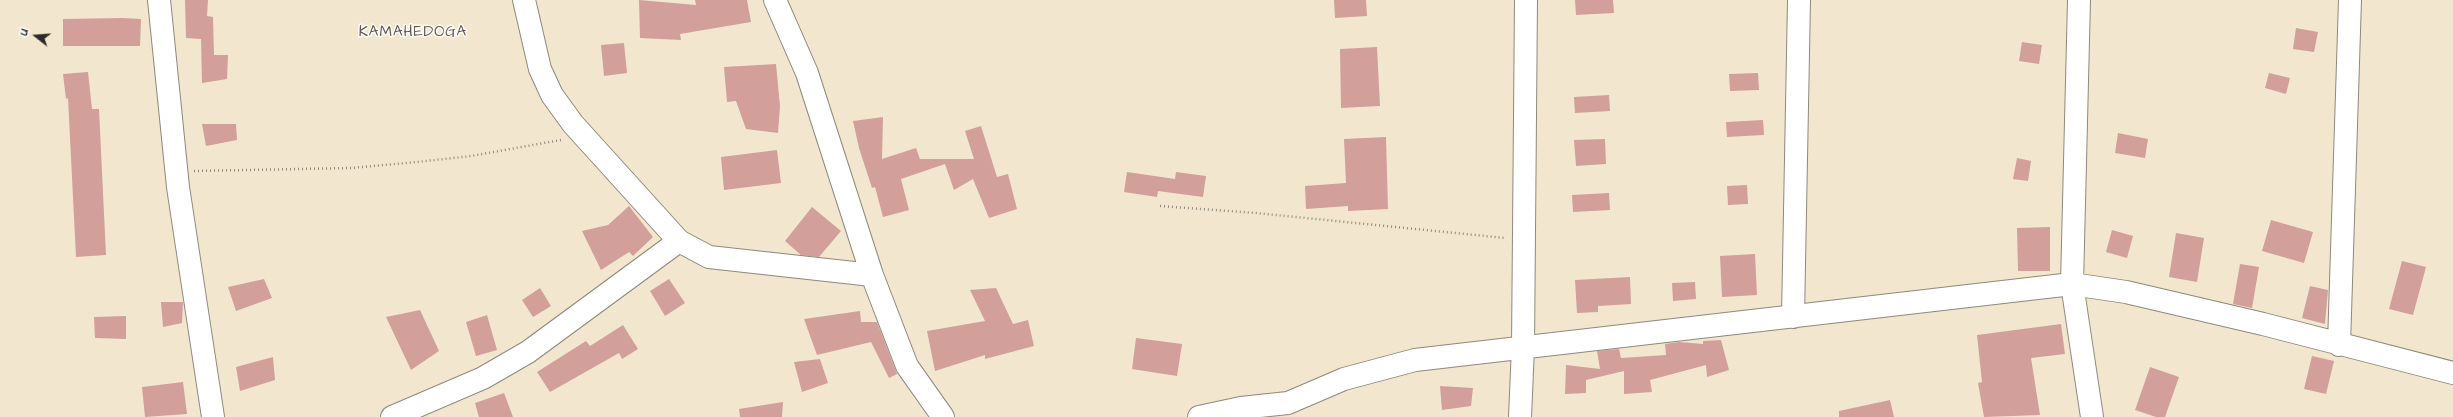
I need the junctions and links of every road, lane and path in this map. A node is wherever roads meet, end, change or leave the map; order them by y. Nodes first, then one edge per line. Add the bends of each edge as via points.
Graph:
1 (160, 0) edge
2 (524, 0) edge
3 (775, 0) edge
4 (1526, 0) edge
5 (1799, 0) edge
6 (2079, 0) edge
7 (2350, 0) edge
8 (583, 136) junction
9 (177, 171) junction
10 (1160, 206) dead end
11 (1524, 239) junction
12 (679, 241) junction
13 (872, 275) junction
14 (2072, 284) junction
15 (1793, 317) junction
16 (2339, 345) junction
17 (1523, 347) junction
18 (2453, 373) edge
19 (213, 417) edge
20 (392, 417) edge
21 (943, 417) edge
22 (1199, 417) edge
23 (1520, 417) edge
24 (2092, 417) edge

1 - 9 street
2 - 8 street via 543,76 552,96
3 - 13 street via 807,73
4 - 11 street
5 - 15 street
6 - 14 street
7 - 16 street
8 - 9 path via 471,156 351,168
8 - 12 street
9 - 19 street
10 - 11 path via 1256,212
11 - 17 street
12 - 13 street via 709,257
12 - 20 street via 528,352 483,378
13 - 21 street via 907,366
14 - 15 street
14 - 16 street via 2126,292 2263,324
14 - 24 street
15 - 17 street
16 - 18 street
17 - 22 street via 1415,360 1351,377 1288,402
17 - 23 street

